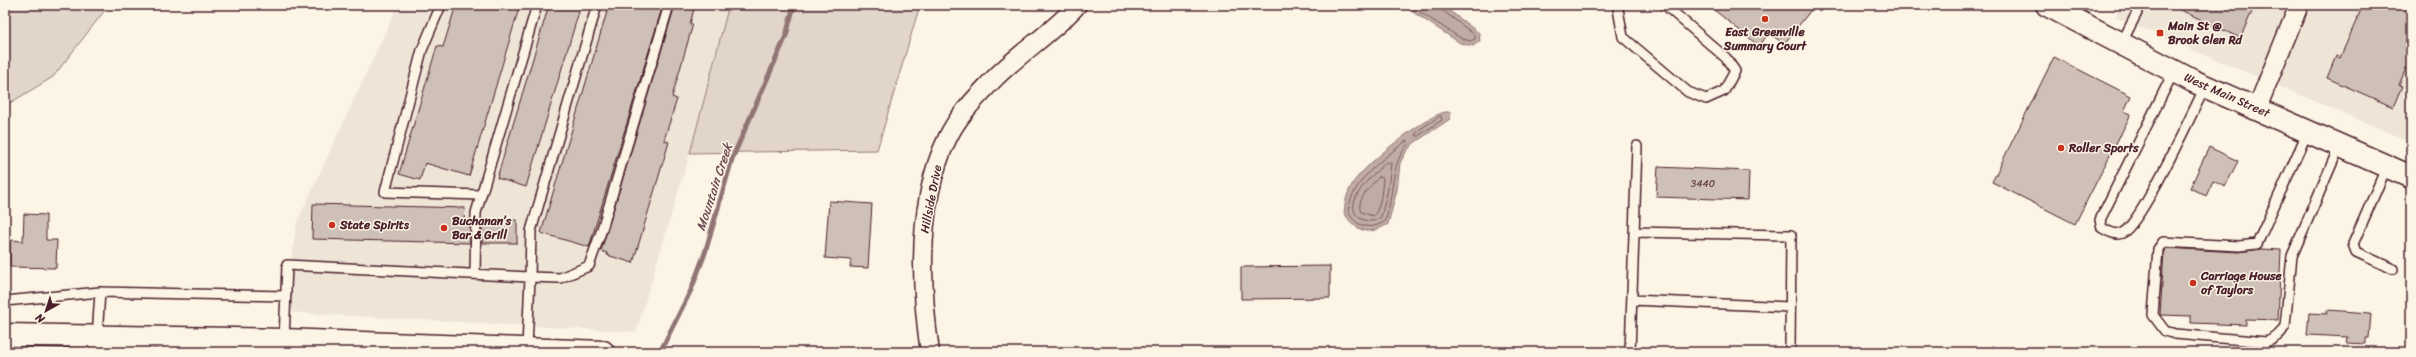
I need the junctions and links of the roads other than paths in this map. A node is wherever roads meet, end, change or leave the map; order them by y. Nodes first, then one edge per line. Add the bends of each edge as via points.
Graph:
1 (441, 5) edge
2 (537, 5) edge
3 (596, 5) edge
4 (669, 5) edge
5 (1077, 5) edge
6 (1665, 5) edge
7 (2047, 5) edge
8 (2141, 5) edge
9 (2299, 5) edge
10 (1618, 9) dead end
11 (2121, 44) junction
12 (2174, 71) junction
13 (2205, 87) junction
14 (2257, 108) junction
15 (2308, 131) junction
16 (2340, 145) junction
17 (1637, 146) dead end
18 (2387, 166) junction
19 (2411, 177) edge
20 (481, 195) junction
21 (1634, 232) junction
22 (2393, 269) dead end
23 (475, 274) junction
24 (530, 277) junction
25 (100, 292) junction
26 (286, 296) junction
27 (1632, 300) junction
28 (5, 301) edge
29 (1790, 307) junction
30 (5, 335) edge
31 (97, 337) junction
32 (284, 340) junction
33 (342, 348) edge
34 (527, 348) junction
35 (604, 352) edge
36 (930, 352) edge
37 (1630, 352) edge
38 (1790, 352) edge

1 - 20 lane via 422,50 385,192
2 - 20 lane
3 - 24 lane via 531,231
4 - 24 lane via 589,266 560,278
5 - 36 street, Hillside Drive via 1018,55 964,112 948,136 937,163 923,234 925,316
6 - 10 lane via 1726,58 1735,70 1724,91 1706,99 1688,92 1623,37
7 - 11 main road, West Main Street
8 - 11 lane
9 - 14 street
11 - 12 main road, West Main Street
12 - 13 main road, West Main Street
12 - 13 lane via 2100,220 2102,228 2118,234 2133,224
13 - 14 main road, West Main Street
14 - 15 main road, West Main Street
15 - 16 main road, West Main Street
15 - 16 lane via 2258,244 2160,244 2153,315 2165,331 2266,342 2275,339 2281,333 2285,326 2292,256
16 - 18 main road, West Main Street
17 - 21 lane
18 - 19 main road, West Main Street
18 - 22 lane via 2353,244 2356,252
20 - 23 lane via 476,213
21 - 27 lane
21 - 29 lane via 1791,235
23 - 24 lane
23 - 26 lane via 287,265
24 - 34 lane
25 - 26 lane
25 - 28 lane
25 - 31 lane
26 - 32 lane
27 - 29 lane
27 - 37 lane
29 - 38 lane
30 - 31 main road
31 - 32 main road
32 - 33 main road
33 - 34 main road
34 - 35 main road

